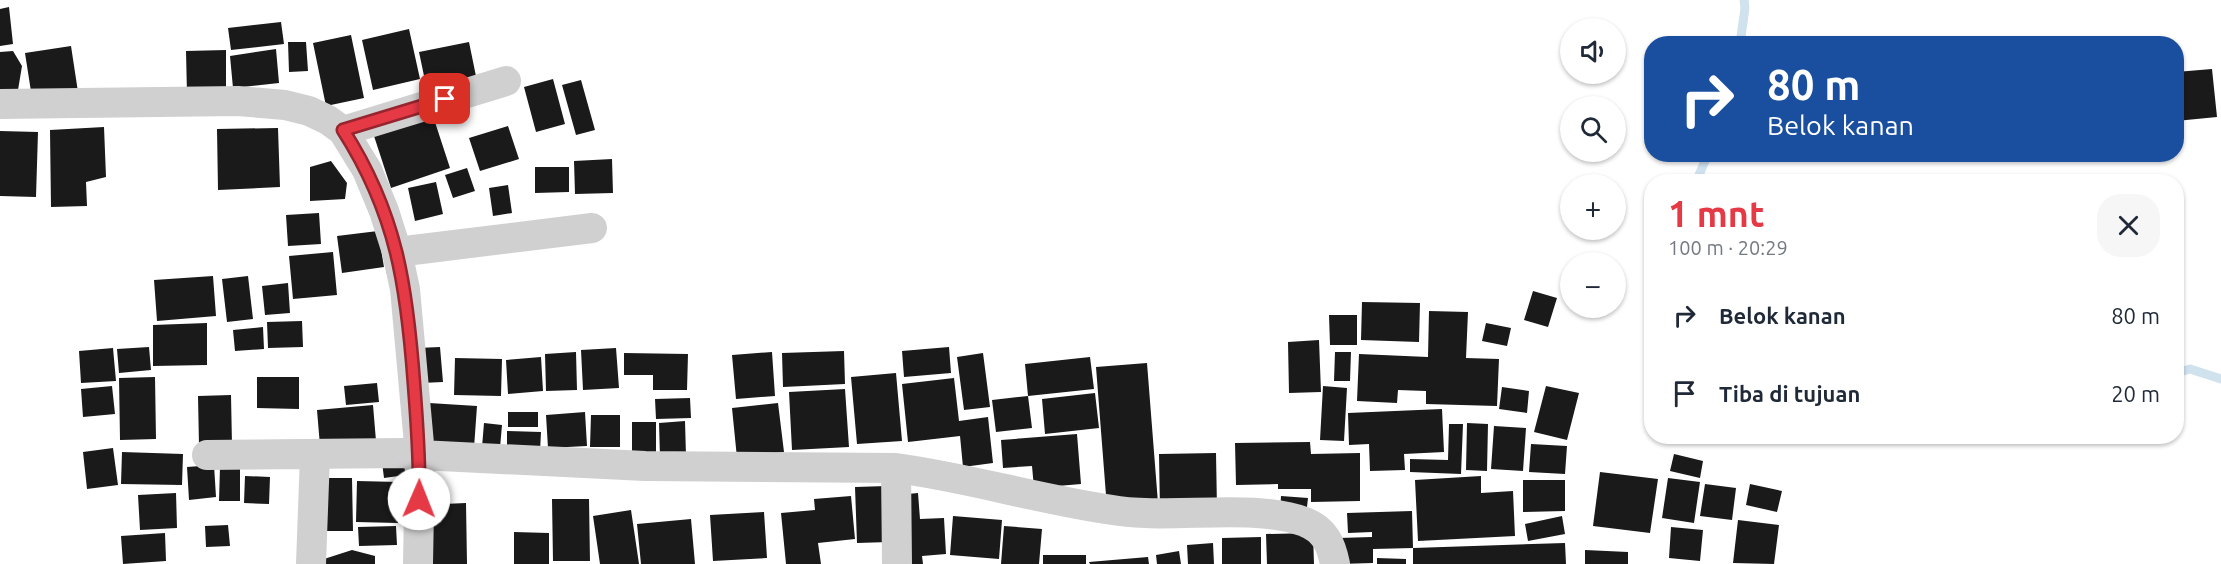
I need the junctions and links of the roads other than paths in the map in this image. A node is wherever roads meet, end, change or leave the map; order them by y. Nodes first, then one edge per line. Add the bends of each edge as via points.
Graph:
1 (506, 81) dead end
2 (0, 104) edge
3 (343, 130) junction
4 (592, 228) dead end
5 (397, 252) junction
6 (207, 455) dead end
7 (315, 455) junction
8 (420, 455) junction
9 (896, 468) junction
10 (312, 564) edge
11 (418, 564) edge
12 (897, 564) edge
13 (1335, 564) edge

1 - 3 street
2 - 3 street via 237,101 309,111
3 - 5 street via 367,170
4 - 5 street
5 - 8 street via 405,289
6 - 7 street
7 - 8 street
7 - 10 street
8 - 9 street via 645,466
8 - 11 street
9 - 12 street
9 - 13 street via 1119,511 1286,518 1322,532

